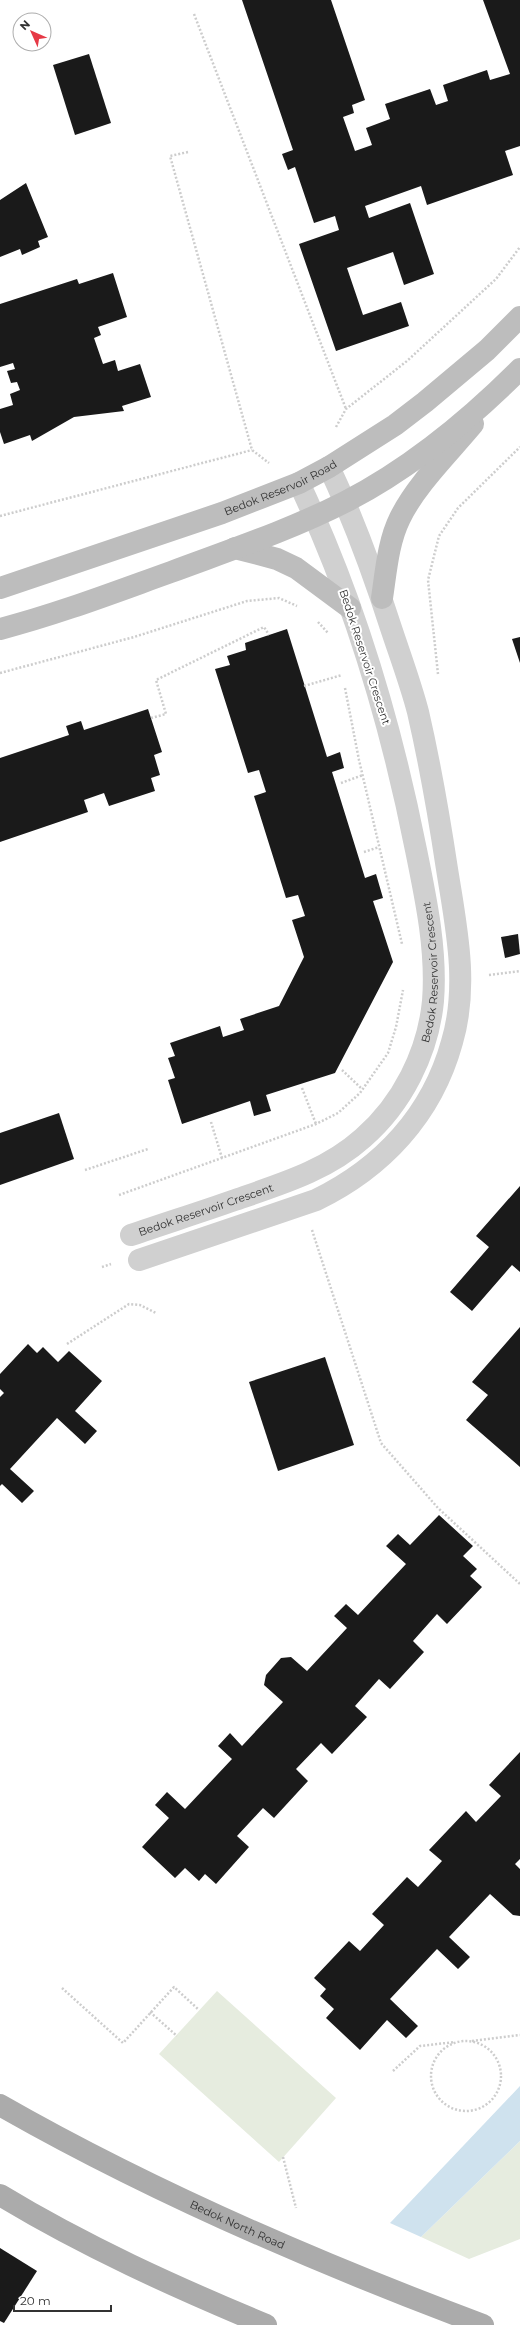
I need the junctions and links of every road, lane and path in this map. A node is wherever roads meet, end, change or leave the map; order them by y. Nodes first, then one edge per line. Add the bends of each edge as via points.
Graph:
1 (194, 14) dead end
2 (188, 152) dead end
3 (520, 247) edge
4 (520, 317) edge
5 (515, 375) edge
6 (346, 409) junction
7 (333, 433) dead end
8 (252, 450) junction
9 (269, 463) dead end
10 (329, 467) junction
11 (299, 483) junction
12 (345, 502) junction
13 (0, 516) edge
14 (315, 516) junction
15 (234, 548) junction
16 (0, 588) edge
17 (382, 598) junction
18 (350, 608) junction
19 (304, 609) dead end
20 (315, 617) dead end
21 (0, 630) edge
22 (328, 634) dead end
23 (269, 635) dead end
24 (340, 668) dead end
25 (0, 673) edge
26 (342, 675) junction
27 (304, 686) dead end
28 (151, 718) dead end
29 (363, 775) junction
30 (341, 783) dead end
31 (379, 847) junction
32 (364, 852) dead end
33 (402, 946) dead end
34 (520, 971) edge
35 (486, 976) dead end
36 (405, 984) dead end
37 (342, 1070) dead end
38 (302, 1088) dead end
39 (362, 1089) junction
40 (211, 1122) dead end
41 (316, 1124) junction
42 (148, 1149) dead end
43 (222, 1158) junction
44 (85, 1170) dead end
45 (119, 1195) dead end
46 (310, 1225) dead end
47 (131, 1235) dead end
48 (139, 1260) dead end
49 (156, 1313) dead end
50 (67, 1344) dead end
51 (520, 1584) edge
52 (62, 1988) dead end
53 (199, 2010) dead end
54 (150, 2012) junction
55 (520, 2034) edge
56 (177, 2036) dead end
57 (462, 2042) junction
58 (393, 2071) dead end
59 (0, 2105) edge
60 (283, 2157) dead end
61 (0, 2195) edge
62 (296, 2208) dead end
63 (266, 2325) edge
64 (483, 2325) edge

1 - 6 path
2 - 8 path via 170,156
3 - 6 path via 496,279 407,361
4 - 10 main road, Bedok Reservoir Road via 487,350 425,402 395,425
5 - 12 main road via 421,453 383,480
5 - 17 main road via 416,493 400,519 390,551
6 - 7 path
8 - 9 path
8 - 13 path
10 - 11 main road, Bedok Reservoir Road
10 - 12 street
11 - 14 street, Bedok Reservoir Crescent
11 - 16 main road, Bedok Reservoir Road via 140,542
12 - 14 main road
12 - 17 street
14 - 15 main road
14 - 18 street, Bedok Reservoir Crescent
15 - 18 main road via 277,559 296,568
15 - 21 main road via 138,584
17 - 48 street via 418,712 434,788 453,904 461,982 453,1041 440,1078 421,1113 396,1144 371,1167 342,1187 316,1200
18 - 47 street, Bedok Reservoir Crescent via 387,721 421,874 429,927 433,984 430,1019 421,1052 407,1084 386,1114 362,1139 334,1161 302,1177
19 - 25 path via 279,598 247,601 134,637
20 - 22 path
23 - 28 path via 264,627 156,680 166,714
24 - 26 path
26 - 27 path
26 - 29 path
29 - 30 path
29 - 31 path
31 - 32 path
31 - 33 path
34 - 35 path
36 - 39 path via 388,1053
37 - 39 path
38 - 41 path
39 - 41 path via 338,1113
40 - 43 path
41 - 43 path
42 - 44 path
43 - 45 path
46 - 51 path via 381,1444 438,1508
49 - 50 path via 140,1305 129,1304
52 - 54 path via 123,2043
53 - 54 path via 174,1987
54 - 56 path
55 - 57 path
57 - 57 path via 471,2041 484,2046 493,2053 501,2068 502,2080 494,2098 483,2107 469,2111 453,2108 443,2102 434,2090 431,2076 434,2062 441,2052 453,2044
57 - 58 path via 420,2046
59 - 64 main road, Bedok North Road via 60,2139 185,2202
60 - 62 path
61 - 63 main road via 103,2251

